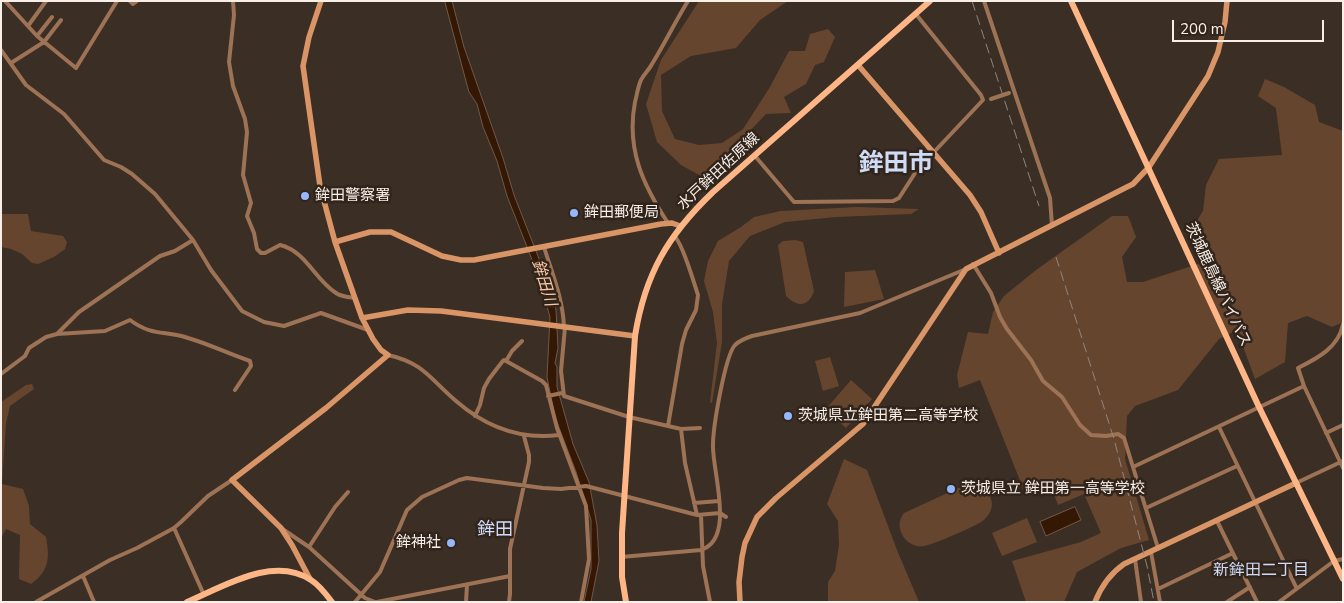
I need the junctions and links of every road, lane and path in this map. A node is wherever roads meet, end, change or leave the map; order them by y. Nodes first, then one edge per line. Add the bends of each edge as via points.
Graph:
1 (5, 1) edge
2 (46, 1) edge
3 (117, 1) edge
4 (130, 1) edge
5 (137, 1) edge
6 (233, 1) edge
7 (321, 1) edge
8 (688, 1) edge
9 (930, 1) edge
10 (984, 1) edge
11 (1071, 1) edge
12 (1227, 1) edge
13 (916, 13) junction
14 (52, 17) dead end
15 (61, 20) dead end
16 (28, 26) junction
17 (37, 36) junction
18 (44, 42) junction
19 (1, 50) edge
20 (10, 63) junction
21 (858, 65) junction
22 (1014, 91) junction
23 (982, 100) junction
24 (934, 152) junction
25 (754, 156) junction
26 (1149, 167) junction
27 (668, 224) junction
28 (680, 226) junction
29 (1052, 226) junction
30 (673, 235) junction
31 (193, 240) junction
32 (335, 242) junction
33 (543, 247) junction
34 (999, 252) junction
35 (973, 264) junction
36 (966, 269) junction
37 (355, 298) junction
38 (362, 318) junction
39 (1343, 324) edge
40 (563, 327) junction
41 (368, 330) junction
42 (57, 334) junction
43 (635, 336) junction
44 (522, 341) dead end
45 (388, 354) junction
46 (506, 361) junction
47 (1, 374) edge
48 (1304, 386) junction
49 (235, 390) dead end
50 (562, 394) junction
51 (549, 395) junction
52 (1260, 407) junction
53 (475, 416) junction
54 (629, 417) junction
55 (1343, 425) edge
56 (668, 426) junction
57 (1219, 427) junction
58 (700, 428) dead end
59 (681, 429) junction
60 (1326, 433) junction
61 (559, 435) junction
62 (524, 436) junction
63 (1341, 462) edge
64 (1238, 466) junction
65 (1133, 467) junction
66 (1343, 468) edge
67 (232, 480) junction
68 (1296, 483) junction
69 (524, 487) junction
70 (581, 487) junction
71 (348, 492) dead end
72 (624, 496) junction
73 (719, 501) junction
74 (694, 503) junction
75 (1255, 503) junction
76 (1146, 508) junction
77 (720, 513) junction
78 (699, 515) junction
79 (726, 517) dead end
80 (1218, 521) junction
81 (174, 528) junction
82 (281, 528) junction
83 (740, 538) dead end
84 (745, 543) junction
85 (309, 546) junction
86 (1158, 549) junction
87 (702, 550) junction
88 (1150, 552) junction
89 (1233, 553) junction
90 (621, 557) junction
91 (1135, 559) junction
92 (1343, 559) edge
93 (1334, 561) junction
94 (83, 576) junction
95 (510, 576) junction
96 (1343, 578) edge
97 (310, 579) junction
98 (467, 585) junction
99 (1250, 587) junction
100 (1296, 587) junction
101 (1158, 589) junction
102 (204, 594) junction
103 (362, 595) junction
104 (36, 602) edge
105 (94, 602) edge
106 (187, 602) edge
107 (332, 602) edge
108 (355, 602) edge
109 (376, 602) edge
110 (466, 602) edge
111 (508, 602) edge
112 (581, 602) edge
113 (626, 602) edge
114 (710, 602) edge
115 (740, 602) edge
116 (1095, 602) edge
117 (1141, 602) edge
118 (1160, 602) edge
119 (1227, 602) edge
120 (1257, 602) edge
121 (1278, 602) edge

1 - 16 street
2 - 16 street
3 - 18 street via 76,68
4 - 5 street via 133,4
6 - 37 street via 229,62 247,132 243,175 251,203 247,216 257,249 265,253 280,245 288,247 335,293
7 - 32 street via 303,66 320,186
8 - 27 street via 641,80 633,112 634,149 641,176
9 - 13 main road, 水戸鉾田佐原線
10 - 22 street
11 - 26 main road, 茨城鹿島線バイパス
12 - 26 street via 1212,69
13 - 21 main road, 水戸鉾田佐原線
13 - 23 street
14 - 17 street
15 - 18 street
16 - 17 street
17 - 18 street
18 - 20 street
19 - 20 street
20 - 31 street via 26,85 64,114 104,160 132,174 155,194
21 - 24 street
21 - 25 main road, 水戸鉾田佐原線
22 - 23 street, bridge
22 - 29 street via 1050,198
23 - 24 street
24 - 25 street via 917,170 899,198 893,201 794,202
24 - 34 street via 970,195
25 - 28 main road, 水戸鉾田佐原線
26 - 29 street via 1133,184
26 - 52 main road, 茨城鹿島線バイパス
27 - 28 street
27 - 33 street
28 - 30 main road, 水戸鉾田佐原線
29 - 34 street
30 - 43 main road, 水戸鉾田佐原線 via 647,287
30 - 56 street via 679,241 698,295 682,344
31 - 41 street via 211,270 242,311 250,316 284,326 320,313
31 - 42 street via 160,256 79,312
32 - 33 street via 370,232 391,232 452,259 474,260
32 - 37 street
33 - 40 street via 560,296
34 - 35 street
35 - 36 street
35 - 65 street via 991,293 1000,317 1043,381 1062,397 1080,425 1091,435 1122,435
36 - 73 street via 870,310 752,336 735,345 724,375 714,434
36 - 84 street via 863,424 766,507
37 - 38 street
38 - 40 street via 423,310
38 - 41 street
39 - 48 street via 1339,338 1325,352 1298,368
40 - 43 street
40 - 50 street
41 - 45 street via 377,345
42 - 47 street via 37,342
42 - 49 street via 105,332 130,320 159,334 187,337 250,361 252,366
43 - 54 main road, 水戸鉾田佐原線
44 - 46 street
45 - 53 street via 417,365
45 - 67 street via 326,408
46 - 51 street via 542,381
46 - 53 street via 489,379
48 - 52 street
48 - 60 street
50 - 51 street
50 - 54 street
51 - 61 street
52 - 57 street
52 - 68 main road, 茨城鹿島線バイパス
53 - 62 street
54 - 56 street
54 - 72 main road, 水戸鉾田佐原線
55 - 60 street
56 - 59 street
57 - 64 street
57 - 65 street
58 - 59 street
59 - 74 street
60 - 63 street
61 - 62 street
61 - 70 street
62 - 69 street via 529,455
63 - 66 street
63 - 68 street
64 - 75 street
64 - 76 street
65 - 76 street
67 - 81 street via 208,496
67 - 82 street
68 - 75 street
68 - 93 main road, 茨城鹿島線バイパス
69 - 70 street
69 - 95 street via 510,549
69 - 103 street via 467,478 422,497 407,510 380,572
70 - 72 street
70 - 112 street via 587,515 589,559
71 - 85 street
72 - 78 street
72 - 90 main road, 水戸鉾田佐原線
73 - 74 street
73 - 77 street
74 - 78 street
75 - 80 street
75 - 100 street
76 - 86 street
77 - 78 street
77 - 79 street
77 - 87 street via 718,534 712,544
78 - 87 street
80 - 86 street
80 - 89 street
81 - 94 street
81 - 102 street
82 - 85 street
82 - 97 street
83 - 84 street
84 - 115 street via 739,582
85 - 103 street
86 - 88 street
87 - 90 street
87 - 114 street
88 - 91 street
88 - 101 street
89 - 99 street
89 - 101 street
90 - 113 main road, 水戸鉾田佐原線
91 - 116 street via 1113,573
91 - 117 street
92 - 93 street
93 - 96 main road, 茨城鹿島線バイパス
93 - 100 street
94 - 104 street
94 - 105 street
95 - 98 street
95 - 111 street
97 - 102 main road via 288,572 269,571
97 - 107 main road
98 - 109 street
98 - 110 street
99 - 119 street
99 - 120 street
100 - 121 street
101 - 118 street
102 - 106 main road
103 - 108 street
103 - 109 street

